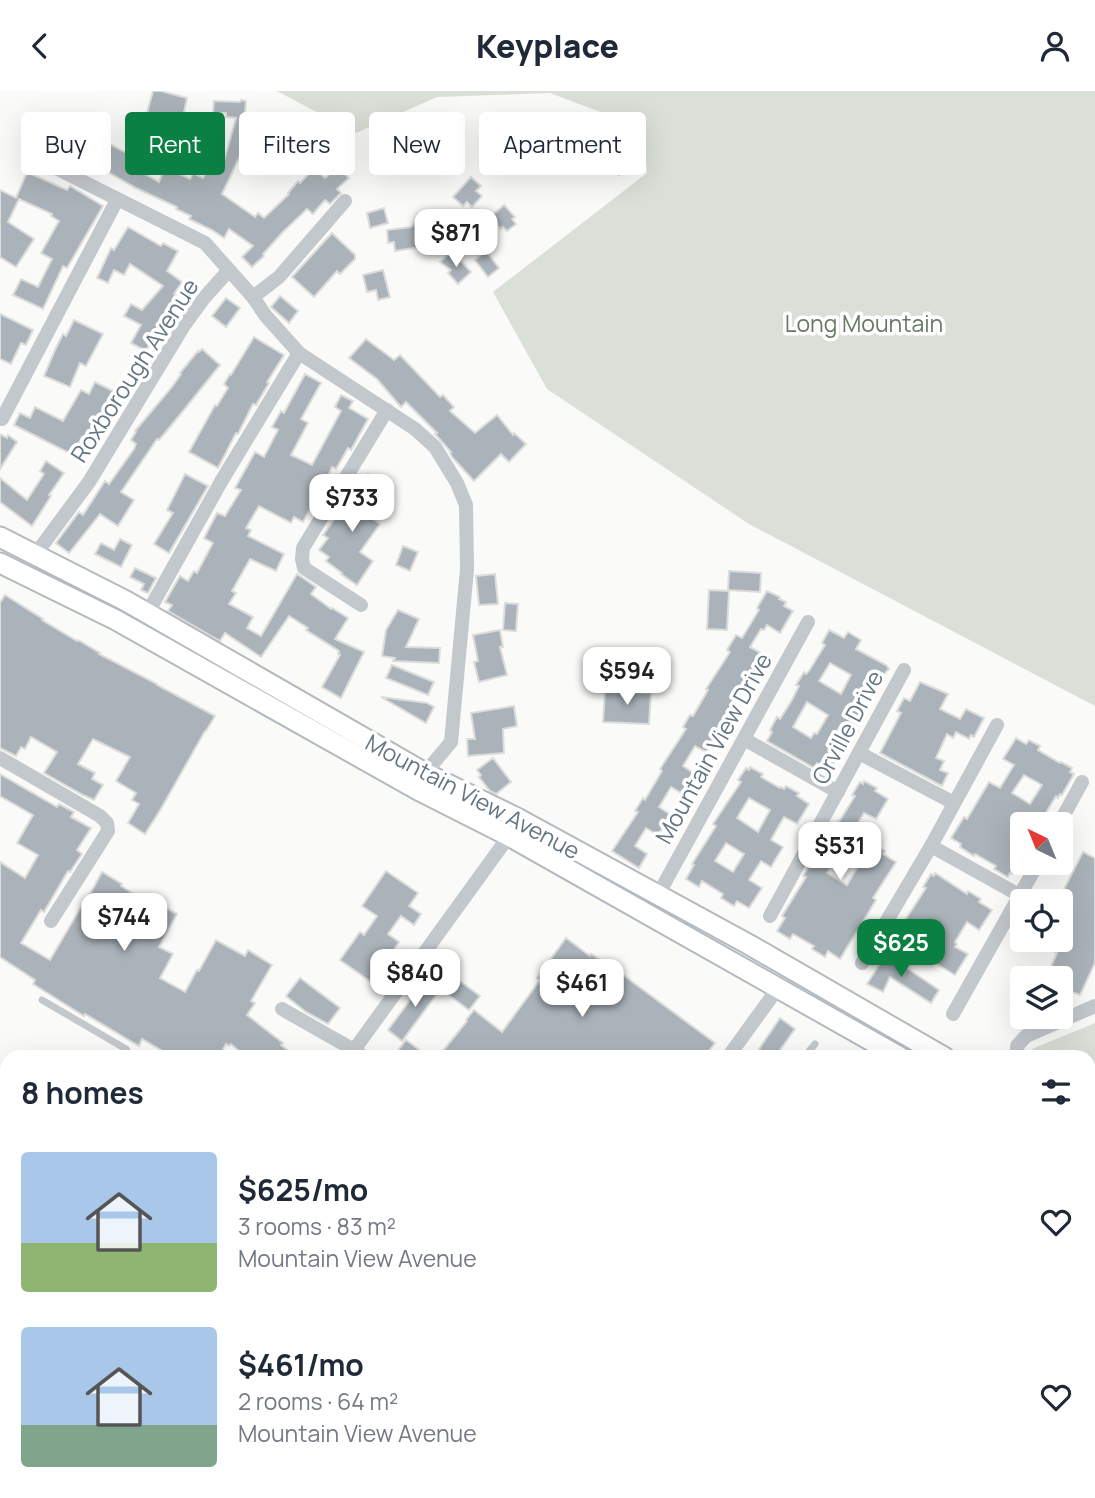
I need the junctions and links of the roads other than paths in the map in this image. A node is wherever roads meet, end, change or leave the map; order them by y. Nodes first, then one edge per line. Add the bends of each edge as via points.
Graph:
1 (68, 175) edge
2 (117, 200) junction
3 (345, 201) dead end
4 (229, 270) junction
5 (253, 296) junction
6 (299, 353) junction
7 (387, 410) junction
8 (2, 419) dead end
9 (0, 537) edge
10 (35, 555) junction
11 (0, 563) edge
12 (127, 601) junction
13 (361, 605) dead end
14 (147, 614) junction
15 (116, 620) junction
16 (808, 622) dead end
17 (904, 670) dead end
18 (997, 725) dead end
19 (744, 739) junction
20 (859, 753) junction
21 (0, 758) edge
22 (425, 773) junction
23 (1082, 782) dead end
24 (838, 792) junction
25 (954, 803) junction
26 (1066, 812) edge
27 (509, 836) junction
28 (536, 840) junction
29 (931, 846) junction
30 (1010, 890) edge
31 (658, 895) junction
32 (1010, 911) edge
33 (770, 916) dead end
34 (51, 921) dead end
35 (735, 937) junction
36 (726, 958) junction
37 (862, 963) dead end
38 (778, 988) junction
39 (42, 1000) dead end
40 (1095, 1006) edge
41 (282, 1009) dead end
42 (953, 1014) dead end
43 (815, 1044) dead end
44 (127, 1050) edge
45 (354, 1050) edge
46 (361, 1050) edge
47 (733, 1050) edge
48 (810, 1050) edge
49 (888, 1050) edge
50 (932, 1050) edge
51 (1017, 1050) edge

1 - 2 street
2 - 4 street via 205,243
2 - 8 street
3 - 5 street via 279,277
4 - 5 street, Roxborough Avenue
4 - 10 street, Roxborough Avenue via 183,327 89,482
5 - 6 street, Roxborough Avenue
6 - 7 street, Roxborough Avenue
6 - 14 street
7 - 13 street via 303,548 304,568
7 - 22 street, Roxborough Avenue via 435,447 466,505 467,569 451,742
9 - 10 main road, Mountain View Avenue
10 - 12 main road, Mountain View Avenue
11 - 15 main road, Mountain View Avenue
12 - 14 main road, Mountain View Avenue
12 - 15 main road
14 - 22 main road, Mountain View Avenue
15 - 27 main road, Mountain View Avenue via 418,790
16 - 19 street, Mountain View Drive
17 - 20 street, Orville Drive
18 - 25 street
19 - 24 street
19 - 31 street, Mountain View Drive
20 - 24 street, Orville Drive
20 - 25 street
21 - 34 street via 107,823 108,831
22 - 28 main road, Mountain View Avenue via 519,819
23 - 26 street
24 - 33 street, Orville Drive
25 - 29 street
27 - 28 main road, Mountain View Avenue
27 - 46 street
28 - 31 main road, Mountain View Avenue
28 - 36 main road, Mountain View Avenue
29 - 30 street
29 - 37 street
31 - 35 main road, Mountain View Avenue
32 - 42 street
35 - 36 main road
35 - 50 main road, Mountain View Avenue
36 - 38 main road, Mountain View Avenue
38 - 47 street
38 - 49 main road, Mountain View Avenue
39 - 44 lane
40 - 51 street via 1026,1035
41 - 45 street
43 - 48 lane

